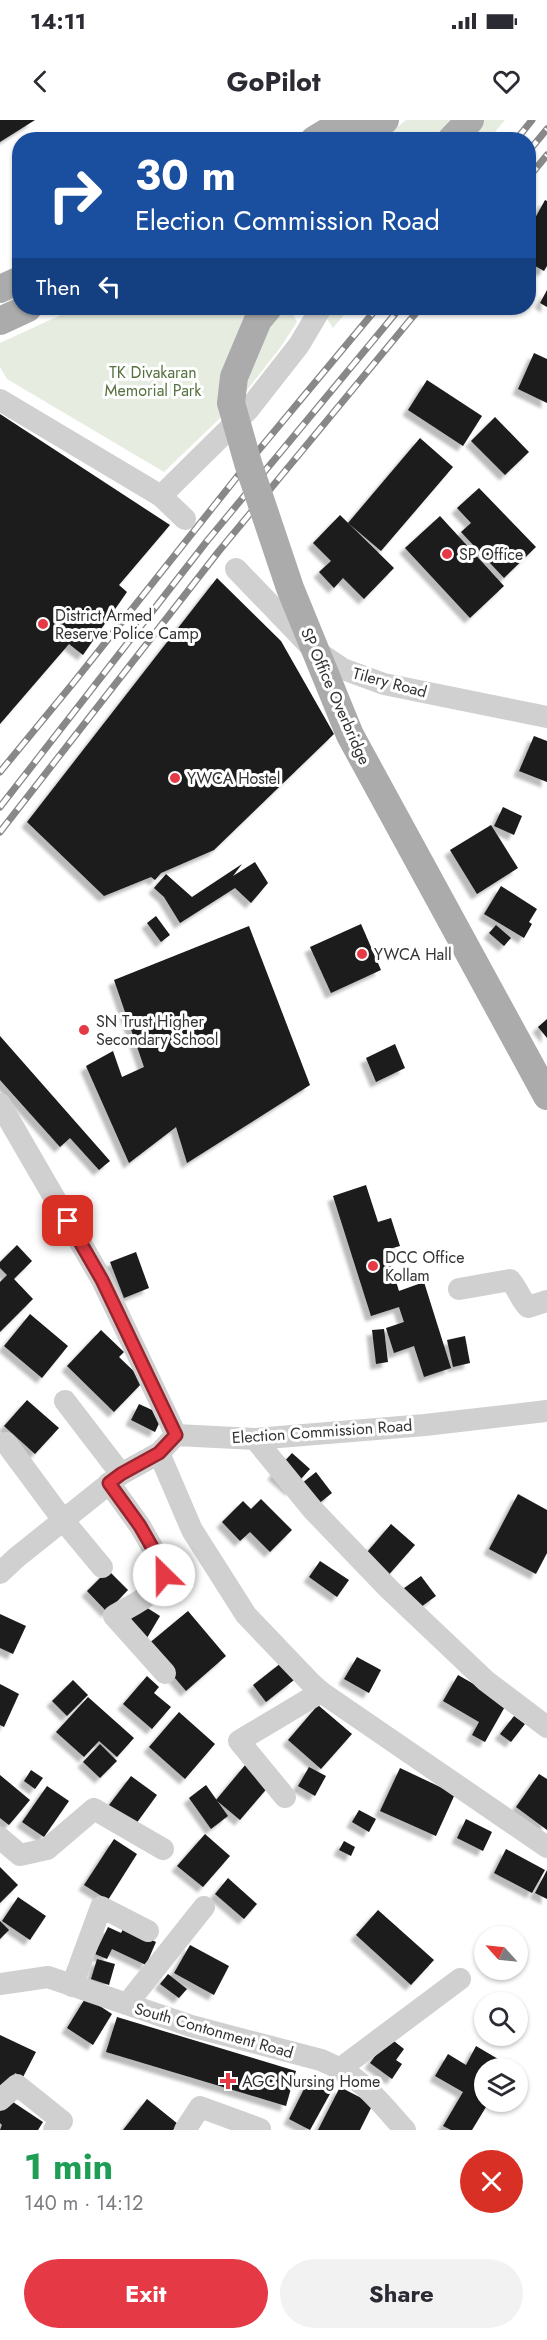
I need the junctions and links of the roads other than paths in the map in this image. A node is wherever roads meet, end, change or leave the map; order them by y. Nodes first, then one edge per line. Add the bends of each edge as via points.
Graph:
1 (347, 120) edge
2 (385, 120) edge
3 (470, 120) edge
4 (327, 132) edge
5 (368, 132) edge
6 (459, 132) edge
7 (262, 315) edge
8 (317, 315) edge
9 (0, 400) edge
10 (161, 496) junction
11 (185, 519) dead end
12 (236, 569) dead end
13 (547, 717) edge
14 (547, 1096) edge
15 (0, 1104) edge
16 (459, 1289) dead end
17 (547, 1301) edge
18 (65, 1401) dead end
19 (547, 1411) edge
20 (176, 1435) junction
21 (255, 1438) junction
22 (6, 1443) dead end
23 (159, 1453) junction
24 (115, 1478) junction
25 (63, 1521) junction
26 (102, 1567) dead end
27 (0, 1573) edge
28 (165, 1673) dead end
29 (321, 1692) junction
30 (547, 1727) edge
31 (285, 1797) dead end
32 (0, 1838) edge
33 (547, 1847) edge
34 (163, 1849) dead end
35 (204, 1907) dead end
36 (148, 1931) dead end
37 (460, 1979) dead end
38 (0, 1984) edge
39 (72, 1986) junction
40 (127, 2004) junction
41 (341, 2068) junction
42 (0, 2100) edge
43 (260, 2129) edge
44 (54, 2130) edge
45 (185, 2130) edge
46 (405, 2130) edge

1 - 4 main road
2 - 5 main road
3 - 6 main road
7 - 14 main road, SP Office Overbridge, bridge via 234,377 231,403 290,588 350,735
8 - 10 street via 299,345 248,410
9 - 10 street
10 - 11 street
12 - 13 street, Tilery Road via 312,648 342,669 384,684
15 - 20 street via 102,1280
16 - 17 street via 510,1280 528,1306
18 - 24 street
19 - 21 street, Election Commission Road
20 - 21 street, Election Commission Road
20 - 23 street
21 - 30 street via 313,1510 389,1588 486,1681
22 - 25 street
23 - 24 street
23 - 29 street via 192,1530 246,1615
24 - 25 street
24 - 28 street via 164,1568 164,1575 161,1584 114,1616
25 - 26 street
25 - 27 street
29 - 31 street via 239,1741
29 - 33 street
32 - 34 street via 20,1855 47,1849 94,1809
35 - 40 street
36 - 39 street via 101,1907
37 - 41 street
38 - 39 street, South Contonment Road via 48,1977
39 - 40 street, South Contonment Road
40 - 41 street, South Contonment Road
41 - 46 street, South Contonment Road via 363,2083
42 - 44 street via 17,2085 62,2121
43 - 45 street via 200,2107

